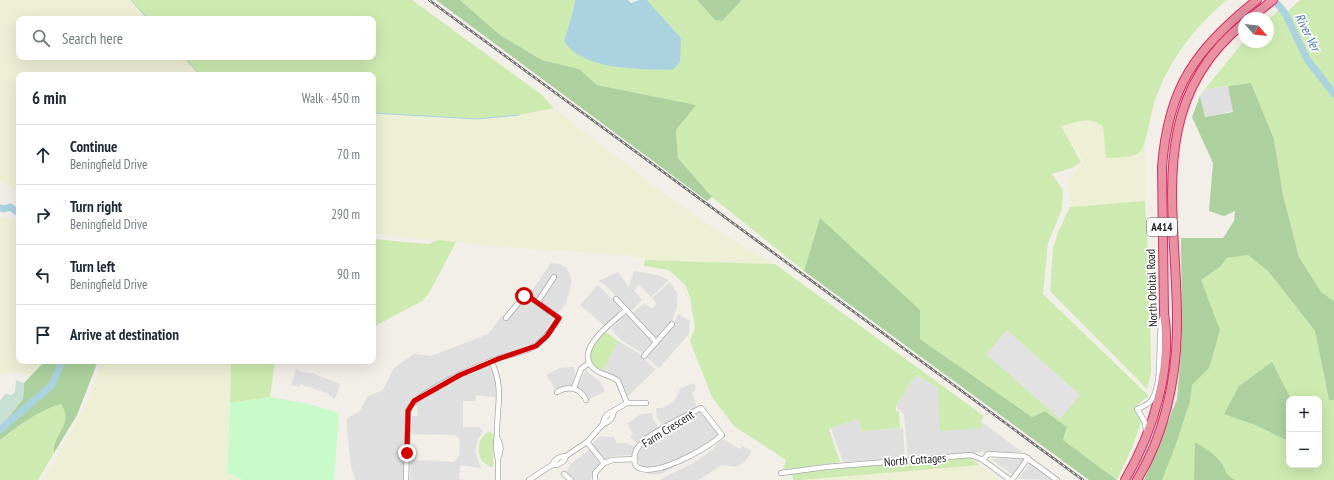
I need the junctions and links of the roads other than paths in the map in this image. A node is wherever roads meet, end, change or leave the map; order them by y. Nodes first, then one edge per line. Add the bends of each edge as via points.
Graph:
1 (1257, 0) edge
2 (1271, 2) edge
3 (1258, 12) edge
4 (1238, 29) edge
5 (554, 277) dead end
6 (616, 298) dead end
7 (537, 303) junction
8 (626, 310) junction
9 (1164, 313) junction
10 (506, 318) dead end
11 (672, 324) dead end
12 (656, 342) junction
13 (644, 356) dead end
14 (492, 361) junction
15 (589, 363) junction
16 (574, 388) junction
17 (557, 392) dead end
18 (586, 400) dead end
19 (627, 403) junction
20 (646, 403) dead end
21 (1146, 434) junction
22 (587, 442) junction
23 (1028, 458) junction
24 (634, 459) junction
25 (983, 460) junction
26 (604, 463) junction
27 (679, 467) dead end
28 (781, 473) dead end
29 (564, 474) dead end
30 (644, 475) dead end
31 (406, 480) edge
32 (498, 480) edge
33 (529, 480) edge
34 (571, 480) edge
35 (595, 480) edge
36 (1011, 480) edge
37 (1057, 480) edge
38 (1125, 480) edge
39 (1137, 480) edge

1 - 9 highway, North Orbital Road / A414 via 1217,33 1199,54 1186,74 1171,108 1163,145 1162,168
2 - 3 highway
4 - 39 highway, North Orbital Road / A414 via 1205,64 1189,94 1178,125 1172,176 1177,328 1175,359 1163,420
5 - 7 street
6 - 8 street
7 - 10 street via 524,296
7 - 14 street via 559,318 547,336 529,350
8 - 12 street
8 - 15 street via 592,342 588,353
9 - 21 highway, North Orbital Road / A414 via 1166,326 1163,370 1155,409
9 - 21 street via 1160,326 1160,357 1154,395 1150,402 1138,409 1145,422
11 - 12 street
12 - 13 street
14 - 31 street via 441,384 411,404 408,411
14 - 32 street via 500,386 495,452 498,458
15 - 16 street via 581,369
15 - 19 street via 594,370 618,381
16 - 17 street via 564,388
16 - 18 street via 583,394
19 - 20 street
19 - 22 street via 608,414
21 - 38 highway, North Orbital Road / A414
22 - 26 street
22 - 33 street via 566,456 554,460 552,465
23 - 25 street via 1020,454 988,454
23 - 36 street
23 - 37 street
24 - 26 street
24 - 27 street, Farm Crescent via 642,442 701,408 722,435 704,451
24 - 30 street, Farm Crescent via 636,467
25 - 28 street, North Cottages via 967,455
25 - 36 street, North Cottages
26 - 35 street via 596,473
29 - 34 street

